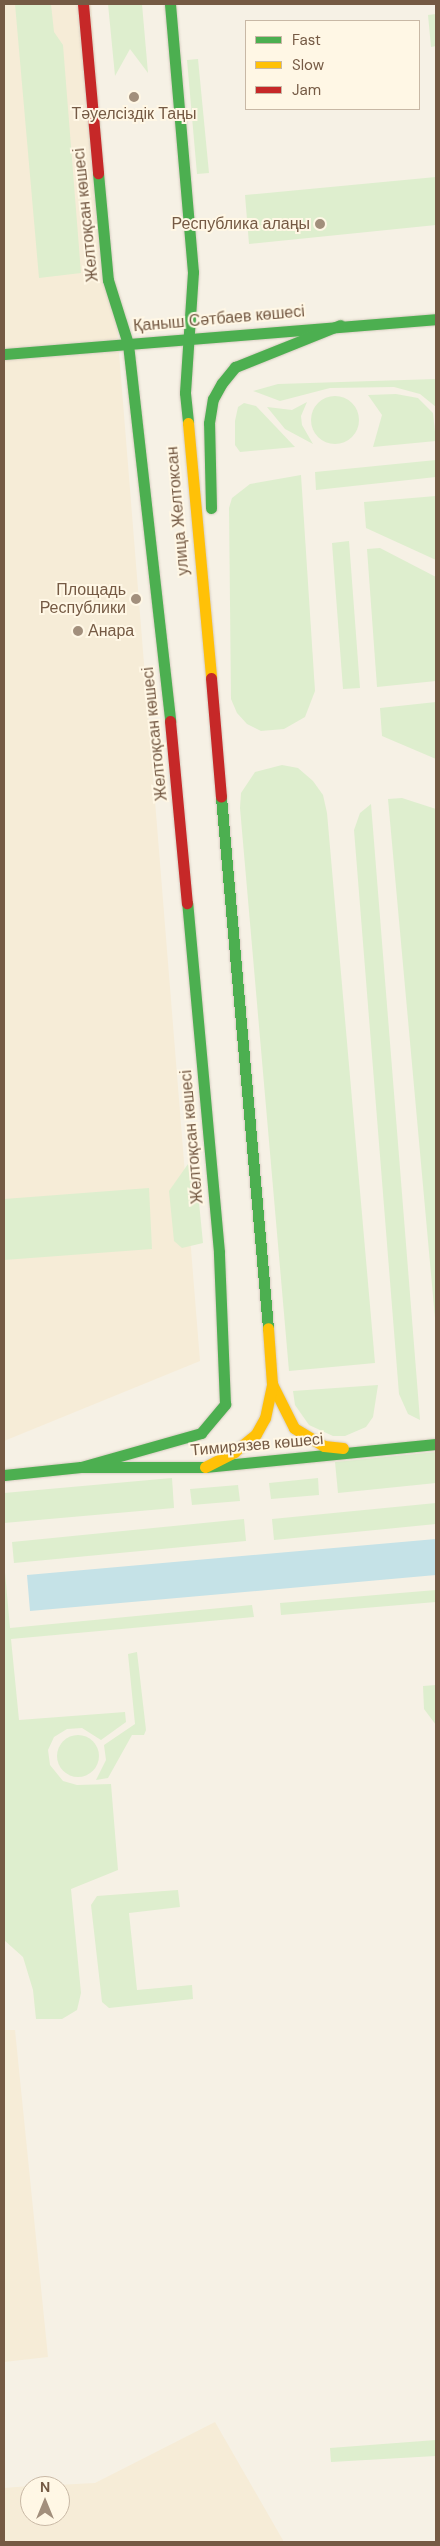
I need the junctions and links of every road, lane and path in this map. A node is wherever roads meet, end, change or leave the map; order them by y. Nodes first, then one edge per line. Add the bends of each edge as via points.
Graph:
1 (83, 4) edge
2 (170, 4) edge
3 (436, 319) edge
4 (340, 325) junction
5 (189, 338) junction
6 (128, 344) junction
7 (4, 354) edge
8 (208, 682) junction
9 (272, 1384) junction
10 (179, 1440) joint
11 (436, 1444) edge
12 (375, 1451) junction
13 (80, 1467) junction
14 (205, 1467) junction
15 (4, 1475) edge

1 - 6 street, Желтоқсан көшесі via 108,280
2 - 5 street via 192,272
3 - 4 street, Қаныш Сәтбаев көшесі
4 - 5 street, Қаныш Сәтбаев көшесі
4 - 8 street via 236,367 213,399 209,423
5 - 6 street, Қаныш Сәтбаев көшесі
5 - 8 street, улица Желтоксан via 184,393
6 - 7 street, Қаныш Сәтбаев көшесі
6 - 10 street, Желтоқсан көшесі via 178,758 219,1252 226,1386 225,1404 216,1420 200,1433
8 - 9 street via 211,756 253,1147
9 - 12 street via 294,1428 308,1439 324,1446
9 - 14 street via 265,1418 256,1434 234,1452
10 - 13 street, Тимирязев көшесі
11 - 12 street, Тимирязев көшесі
12 - 14 street, Тимирязев көшесі
13 - 14 street, Тимирязев көшесі
13 - 15 street, Тимирязев көшесі

